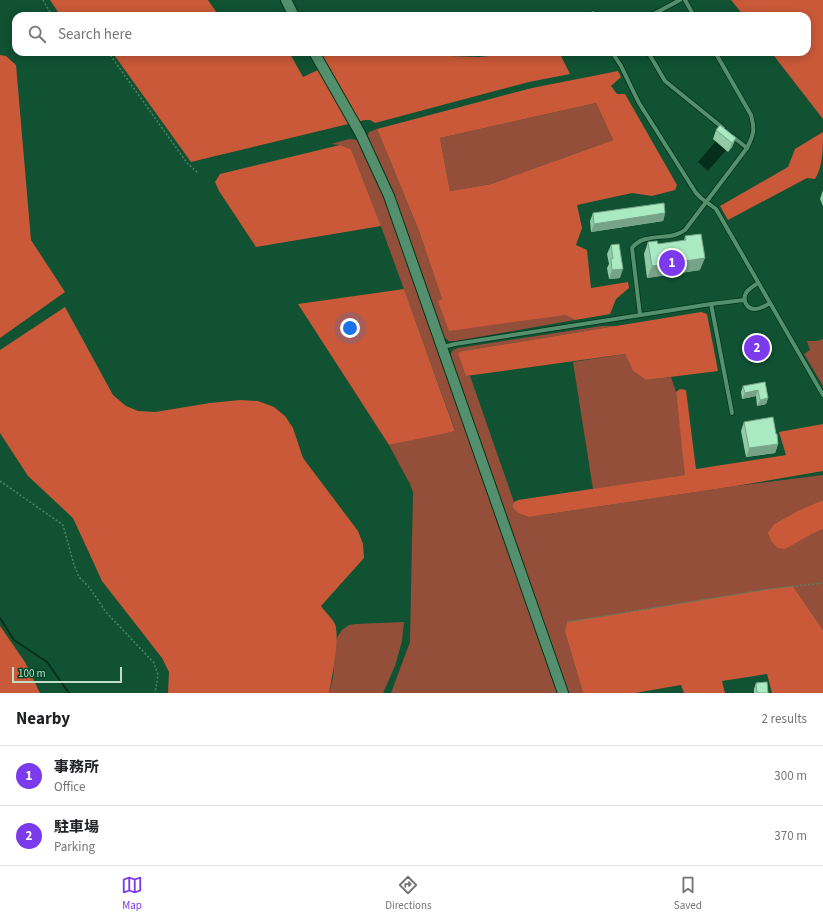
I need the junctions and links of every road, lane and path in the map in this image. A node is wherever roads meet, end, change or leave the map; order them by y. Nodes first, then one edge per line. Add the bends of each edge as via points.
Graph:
1 (43, 0) edge
2 (286, 0) edge
3 (680, 0) edge
4 (685, 0) edge
5 (50, 12) edge
6 (292, 12) edge
7 (658, 12) edge
8 (692, 12) edge
9 (111, 56) edge
10 (316, 56) edge
11 (615, 56) edge
12 (650, 56) edge
13 (717, 56) edge
14 (747, 148) junction
15 (198, 173) dead end
16 (707, 202) junction
17 (758, 283) junction
18 (744, 300) junction
19 (770, 303) junction
20 (711, 304) junction
21 (640, 315) junction
22 (442, 348) junction
23 (823, 395) edge
24 (732, 413) dead end
25 (0, 481) edge
26 (823, 583) edge
27 (568, 622) dead end
28 (155, 693) edge
29 (563, 693) edge

1 - 5 path
2 - 6 street
3 - 7 lane
4 - 8 lane
9 - 15 path via 187,163
10 - 22 street via 360,133 382,180
11 - 16 lane via 640,103 692,187
12 - 14 lane via 665,81
13 - 14 lane via 752,115 754,136
14 - 16 lane
16 - 17 lane via 716,209
16 - 21 lane via 680,234 641,240 632,248
17 - 18 lane via 746,292
17 - 19 lane
18 - 19 lane via 753,309
18 - 20 lane
19 - 23 lane
20 - 21 lane
20 - 24 lane
21 - 22 lane
22 - 29 street
25 - 28 path via 63,525 80,577 106,612 154,664 158,675
26 - 27 path via 768,589

